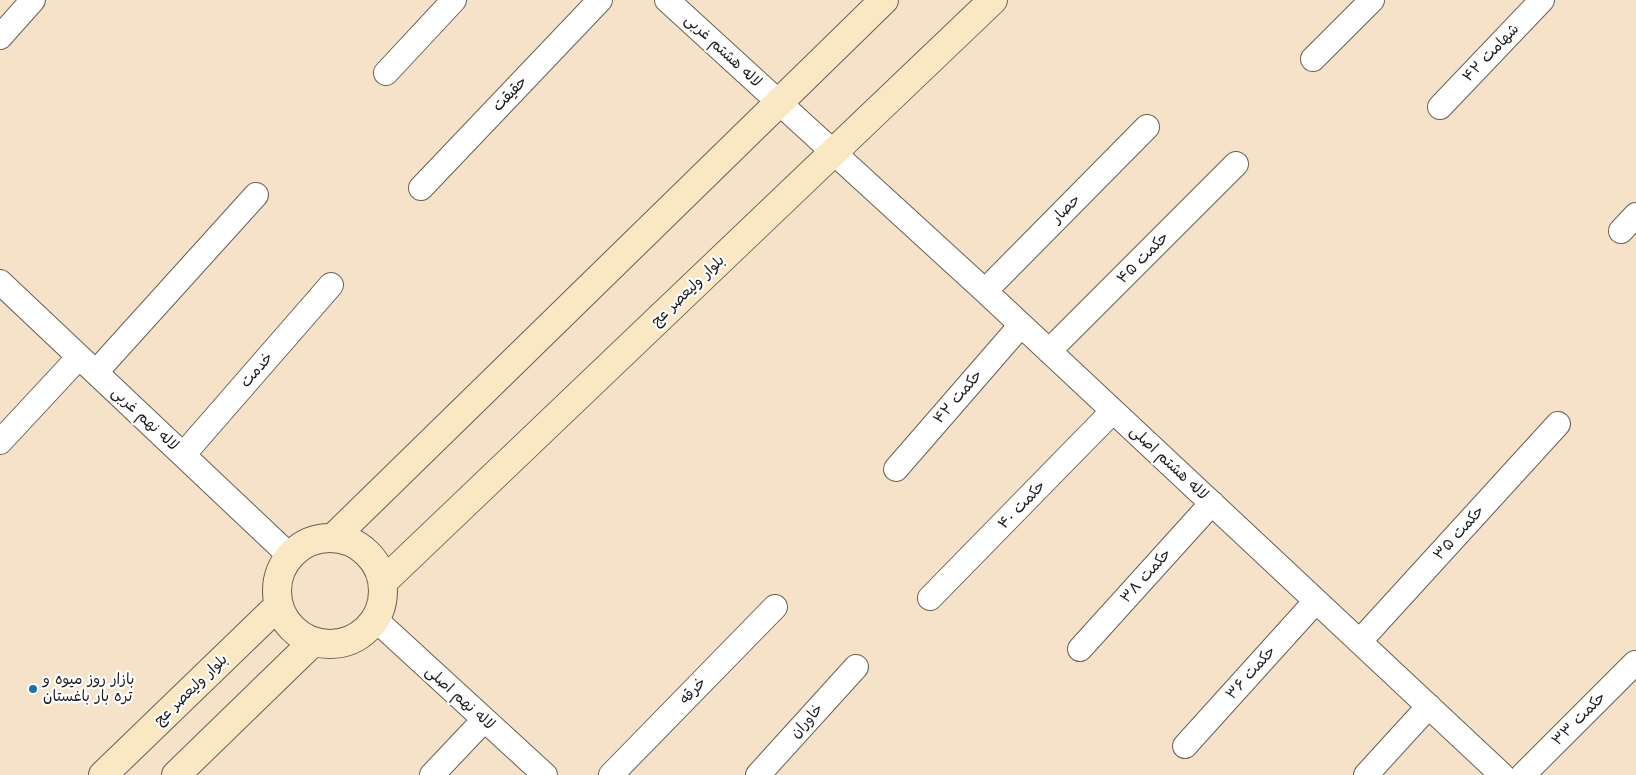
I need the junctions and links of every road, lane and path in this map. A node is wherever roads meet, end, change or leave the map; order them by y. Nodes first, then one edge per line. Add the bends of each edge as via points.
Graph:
1 (33, 0) edge
2 (454, 0) edge
3 (600, 0) edge
4 (667, 0) edge
5 (884, 0) edge
6 (992, 0) edge
7 (1372, 0) edge
8 (1542, 0) edge
9 (0, 37) edge
10 (1313, 59) dead end
11 (386, 73) dead end
12 (778, 103) junction
13 (1440, 107) dead end
14 (1147, 127) dead end
15 (834, 152) junction
16 (1236, 164) dead end
17 (421, 188) dead end
18 (256, 195) dead end
19 (0, 282) edge
20 (331, 285) dead end
21 (985, 291) junction
22 (1021, 325) junction
23 (1049, 351) junction
24 (88, 364) junction
25 (1113, 411) junction
26 (1558, 424) dead end
27 (0, 442) edge
28 (183, 455) junction
29 (896, 469) dead end
30 (1212, 503) junction
31 (333, 538) junction
32 (290, 556) junction
33 (383, 582) junction
34 (930, 598) dead end
35 (1316, 600) junction
36 (278, 605) junction
37 (775, 607) dead end
38 (376, 620) junction
39 (1360, 641) junction
40 (313, 642) junction
41 (1080, 649) dead end
42 (1635, 663) dead end
43 (856, 667) dead end
44 (1429, 706) junction
45 (484, 720) junction
46 (1186, 746) dead end
47 (103, 775) edge
48 (176, 775) edge
49 (432, 775) edge
50 (545, 775) edge
51 (611, 775) edge
52 (758, 775) edge
53 (1366, 775) edge
54 (1502, 775) edge
55 (1523, 775) edge

1 - 9 street
2 - 11 street
3 - 17 street, حقیقت
4 - 12 street, لاله هشتم غربی
5 - 12 main road
6 - 15 main road, بلوار ولیعصر عج
7 - 10 street
8 - 13 street, شهامت ۴۲
12 - 15 street, لاله هشتم غربی
12 - 31 main road
14 - 21 street, حصار
15 - 21 street, لاله هشتم اصلی
15 - 33 main road, بلوار ولیعصر عج
16 - 23 street, حکمت ۴۵
18 - 24 street
19 - 24 street, لاله نهم غربی
20 - 28 street, خدمت
21 - 22 street, لاله هشتم اصلی
22 - 23 street, لاله هشتم اصلی
22 - 29 street, حکمت ۴۲
23 - 25 street, لاله هشتم اصلی
24 - 27 street
24 - 28 street, لاله نهم غربی
25 - 30 street, لاله هشتم اصلی
25 - 34 street, حکمت ۴۰
26 - 39 street, حکمت ۳۵
28 - 32 street, لاله نهم غربی
30 - 35 street, لاله هشتم اصلی
30 - 41 street, حکمت ۳۸
31 - 32 main road via 320,538
31 - 33 main road via 355,544 369,554
32 - 36 main road via 281,570
33 - 38 main road via 382,604
35 - 39 street, لاله هشتم اصلی
35 - 46 street, حکمت ۳۶
36 - 40 main road via 298,634
36 - 47 main road, بلوار ولیعصر عج
37 - 51 street, خرقه
38 - 40 main road via 364,633 348,642 331,645
38 - 45 street, لاله نهم اصلی
39 - 44 street, لاله هشتم اصلی
40 - 48 main road
42 - 55 street, حکمت ۳۳
43 - 52 street, خاوران
44 - 53 street
44 - 54 street, لاله هشتم اصلی
45 - 49 street
45 - 50 street, لاله نهم اصلی

